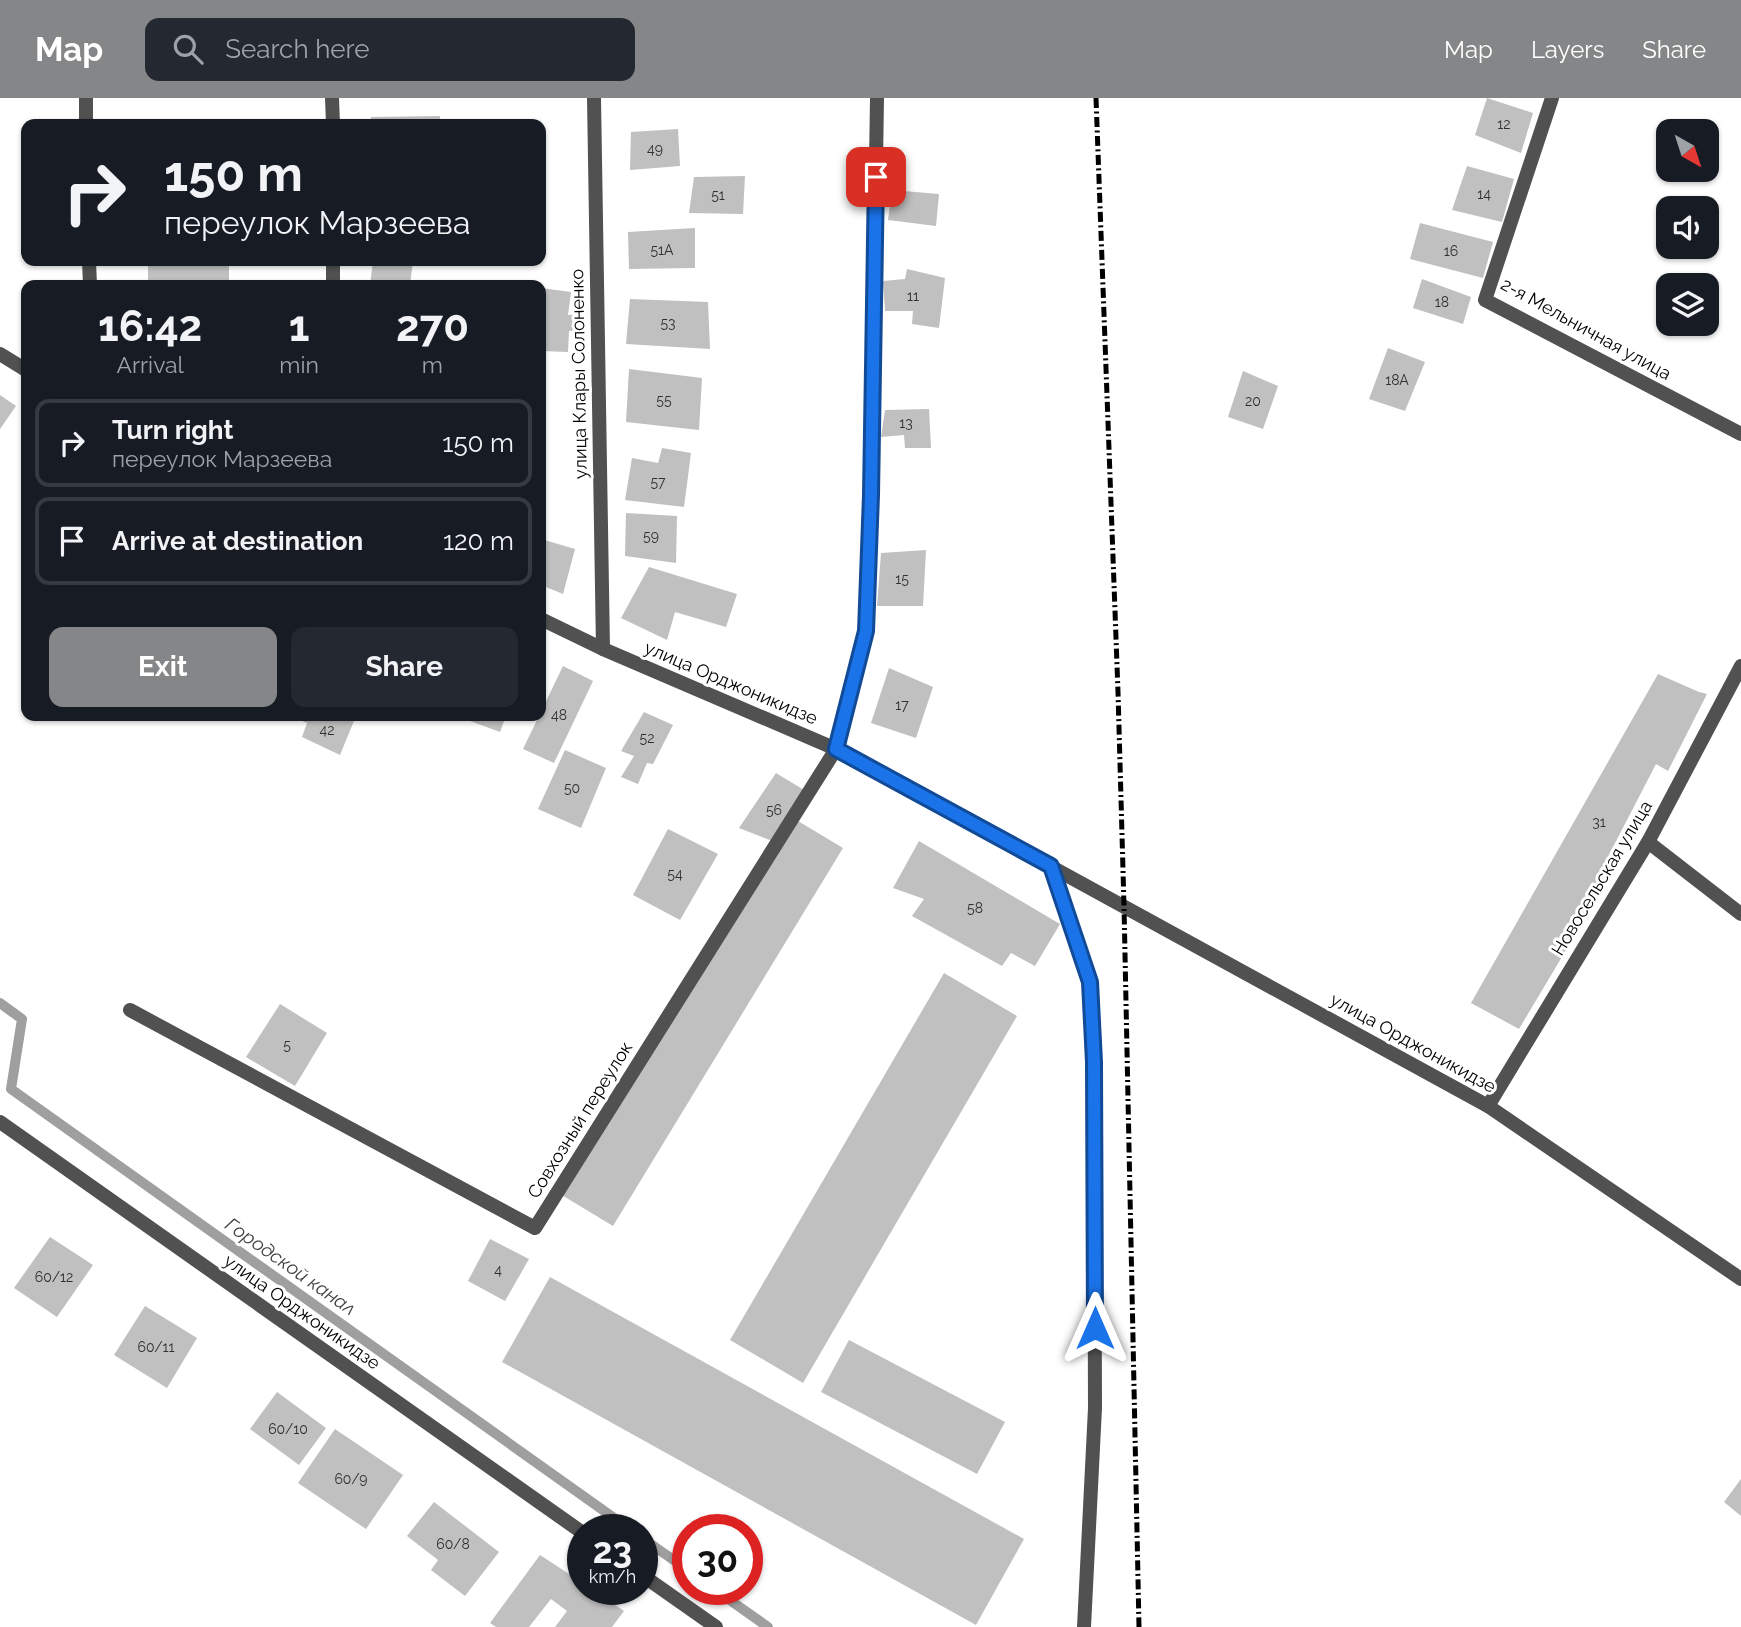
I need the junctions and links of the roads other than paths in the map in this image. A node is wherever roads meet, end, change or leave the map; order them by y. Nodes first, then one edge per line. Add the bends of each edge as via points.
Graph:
1 (86, 98) edge
2 (332, 98) edge
3 (594, 98) edge
4 (877, 98) edge
5 (1552, 98) edge
6 (86, 119) edge
7 (332, 119) edge
8 (0, 354) edge
9 (21, 366) edge
10 (1741, 434) edge
11 (546, 620) edge
12 (603, 649) junction
13 (1741, 666) edge
14 (836, 749) junction
15 (1648, 842) junction
16 (1051, 866) junction
17 (1741, 914) edge
18 (130, 1010) dead end
19 (1488, 1106) junction
20 (0, 1122) edge
21 (1741, 1279) edge
22 (567, 1522) edge
23 (658, 1586) edge
24 (716, 1627) edge
25 (1084, 1627) edge

1 - 6 street
2 - 7 street
3 - 12 street, улица Клары Солоненко
4 - 14 street via 866,631
5 - 10 street, 2-я Мельничная улица via 1485,300
8 - 9 street
11 - 12 street, улица Орджоникидзе
12 - 14 street, улица Орджоникидзе
13 - 15 street, Новосельская улица
14 - 16 street, улица Орджоникидзе
14 - 18 street, Совхозный переулок via 535,1228
15 - 17 street
15 - 19 street, Новосельская улица
16 - 19 street, улица Орджоникидзе
16 - 25 street via 1090,982 1093,1049 1095,1408
19 - 21 street, улица Орджоникидзе
20 - 22 street, улица Орджоникидзе
23 - 24 street

